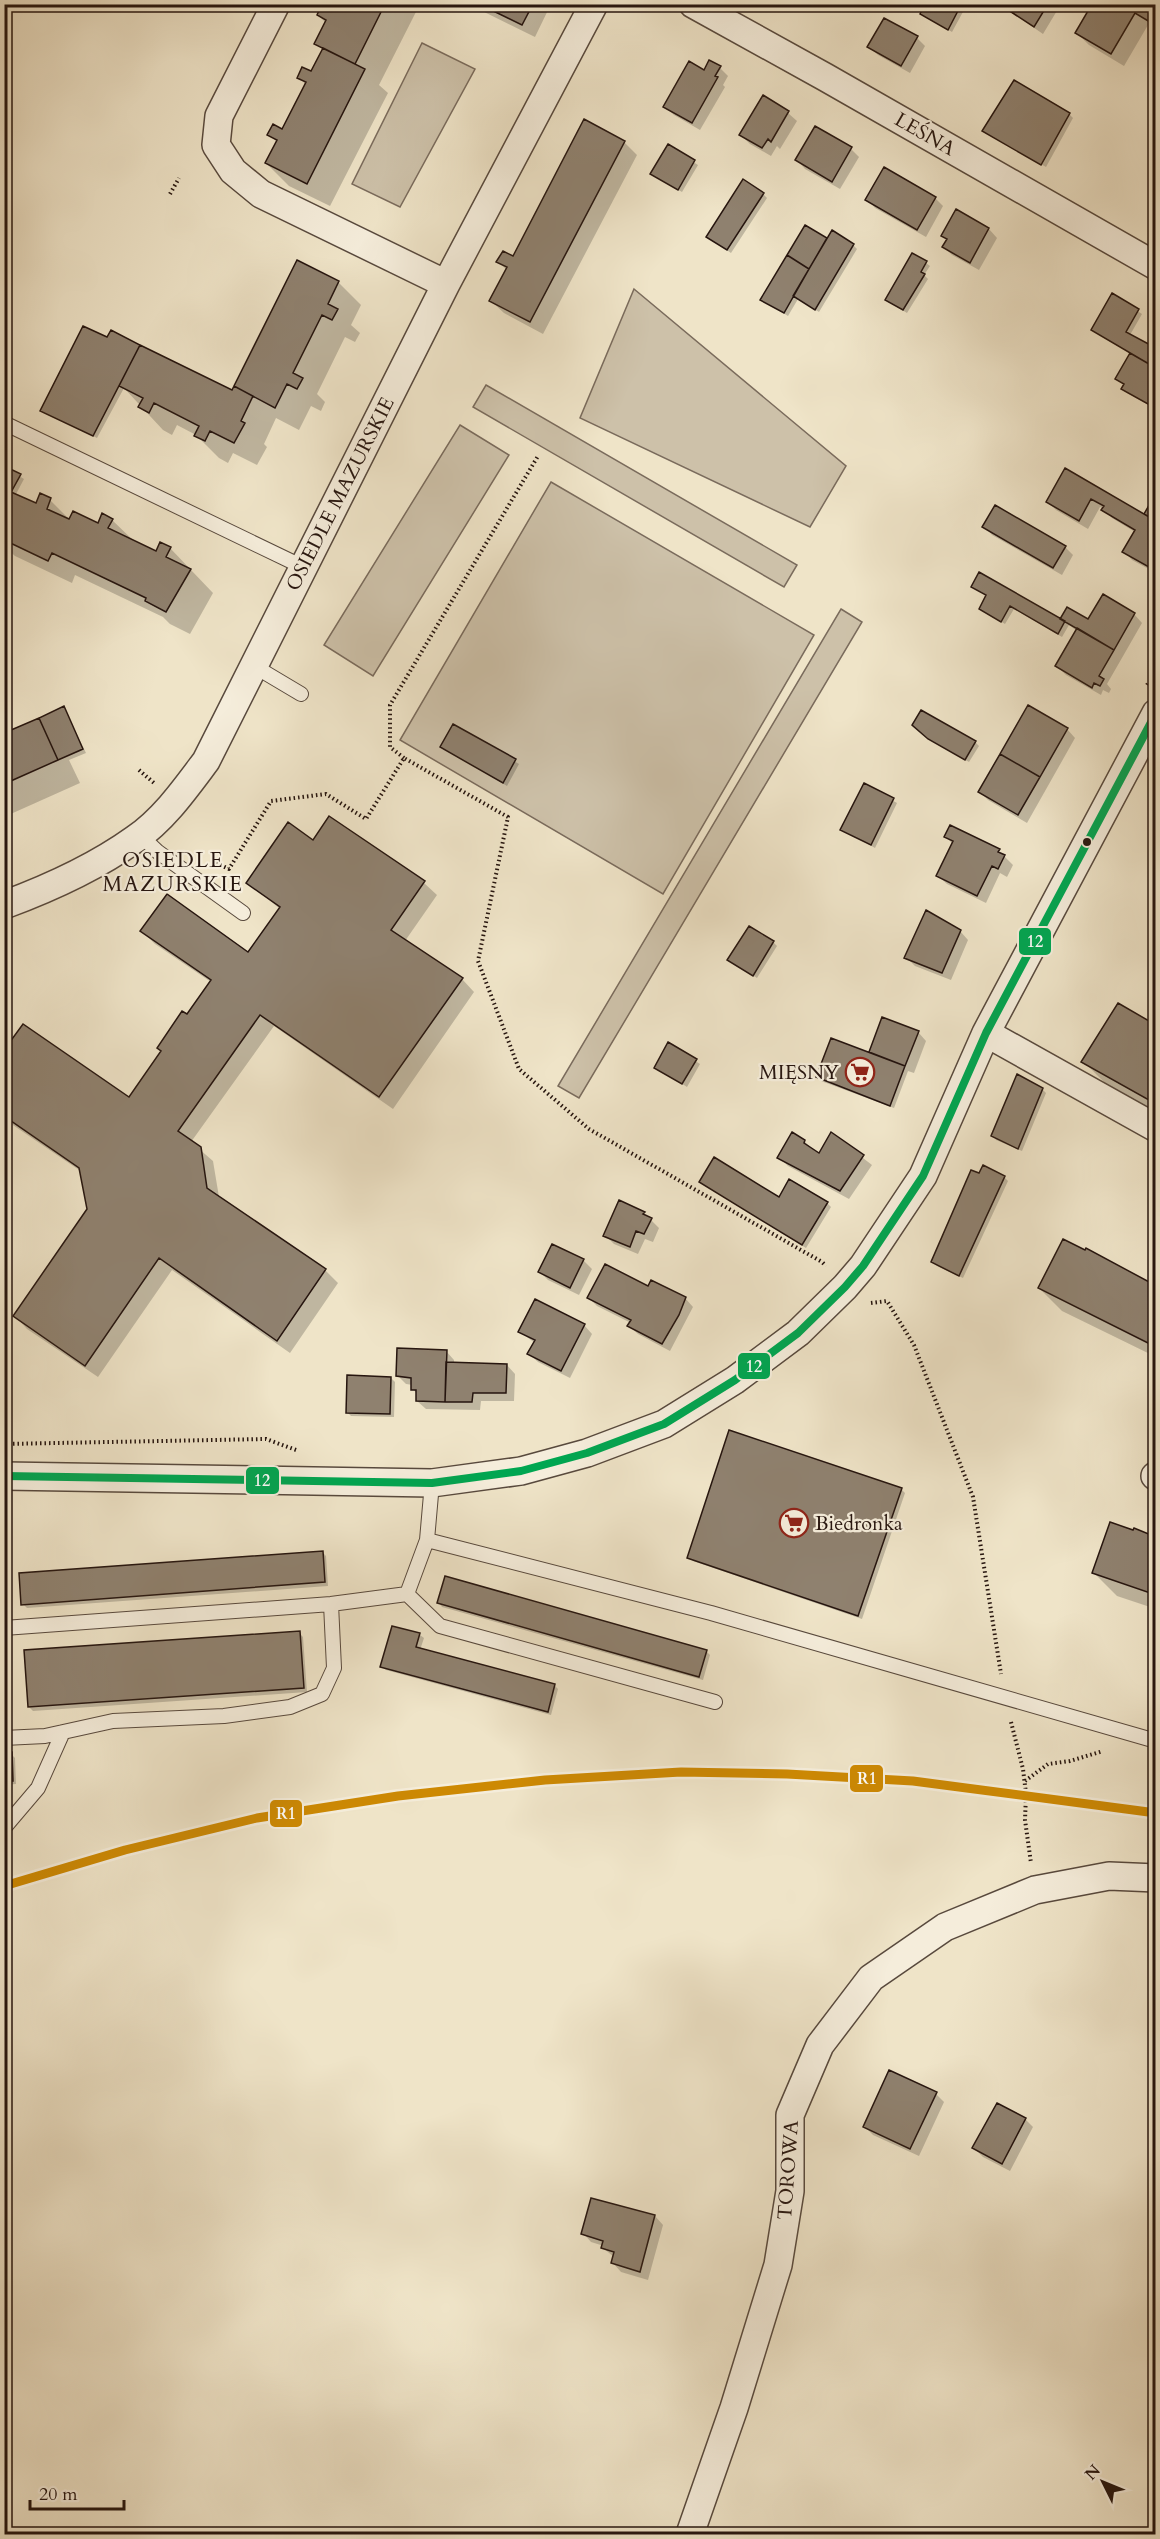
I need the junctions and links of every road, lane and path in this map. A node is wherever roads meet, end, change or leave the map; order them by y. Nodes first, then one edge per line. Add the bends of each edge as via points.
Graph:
1 (276, 4) edge
2 (594, 4) edge
3 (693, 4) edge
4 (179, 178) dead end
5 (170, 194) dead end
6 (1155, 266) edge
7 (446, 284) junction
8 (4, 423) edge
9 (538, 456) dead end
10 (303, 567) junction
11 (254, 666) junction
12 (1155, 671) edge
13 (301, 694) dead end
14 (1150, 702) edge
15 (404, 758) junction
16 (140, 835) junction
17 (210, 860) dead end
18 (4, 905) edge
19 (243, 913) dead end
20 (986, 1033) junction
21 (1155, 1128) edge
22 (832, 1273) dead end
23 (861, 1305) dead end
24 (4, 1444) edge
25 (299, 1450) dead end
26 (4, 1476) edge
27 (432, 1483) junction
28 (427, 1540) junction
29 (407, 1594) junction
30 (331, 1604) junction
31 (4, 1628) edge
32 (1005, 1699) junction
33 (715, 1702) dead end
34 (63, 1732) junction
35 (4, 1738) edge
36 (1149, 1739) edge
37 (1024, 1782) junction
38 (4, 1828) edge
39 (1155, 1878) edge
40 (1035, 1890) junction
41 (690, 2535) edge

1 - 7 street via 219,116 216,145 233,171 261,194
2 - 7 street, OSIEDLE MAZURSKIE
3 - 6 street, LEŚNA
4 - 5 path
7 - 10 street, OSIEDLE MAZURSKIE
8 - 10 lane
9 - 15 path via 390,705 390,747
10 - 11 street, OSIEDLE MAZURSKIE
11 - 13 lane
11 - 16 street, OSIEDLE MAZURSKIE via 206,761 176,801
12 - 14 path
14 - 20 street
15 - 17 path via 366,819 326,794 271,801 229,869
15 - 22 path via 508,817 478,962 519,1069 589,1129 822,1262
16 - 18 street, OSIEDLE MAZURSKIE via 89,868
16 - 19 lane
20 - 21 street
20 - 27 street via 923,1176 863,1266 798,1333 735,1380 664,1424 587,1453 521,1471
23 - 32 path via 887,1301 914,1345 973,1497
24 - 25 path via 266,1439
26 - 27 street
27 - 28 lane
28 - 29 lane
28 - 32 lane via 711,1613
29 - 30 lane
29 - 33 lane via 440,1626
30 - 31 lane
30 - 34 lane via 334,1668 322,1694 290,1707 224,1716 113,1721
32 - 36 lane
32 - 37 path
34 - 35 lane
34 - 38 lane via 38,1788
36 - 37 path via 1048,1764
37 - 40 path
39 - 40 street, TOROWA via 1109,1876
40 - 41 street, TOROWA via 945,1927 871,1978 820,2046 790,2115 790,2191 778,2265

